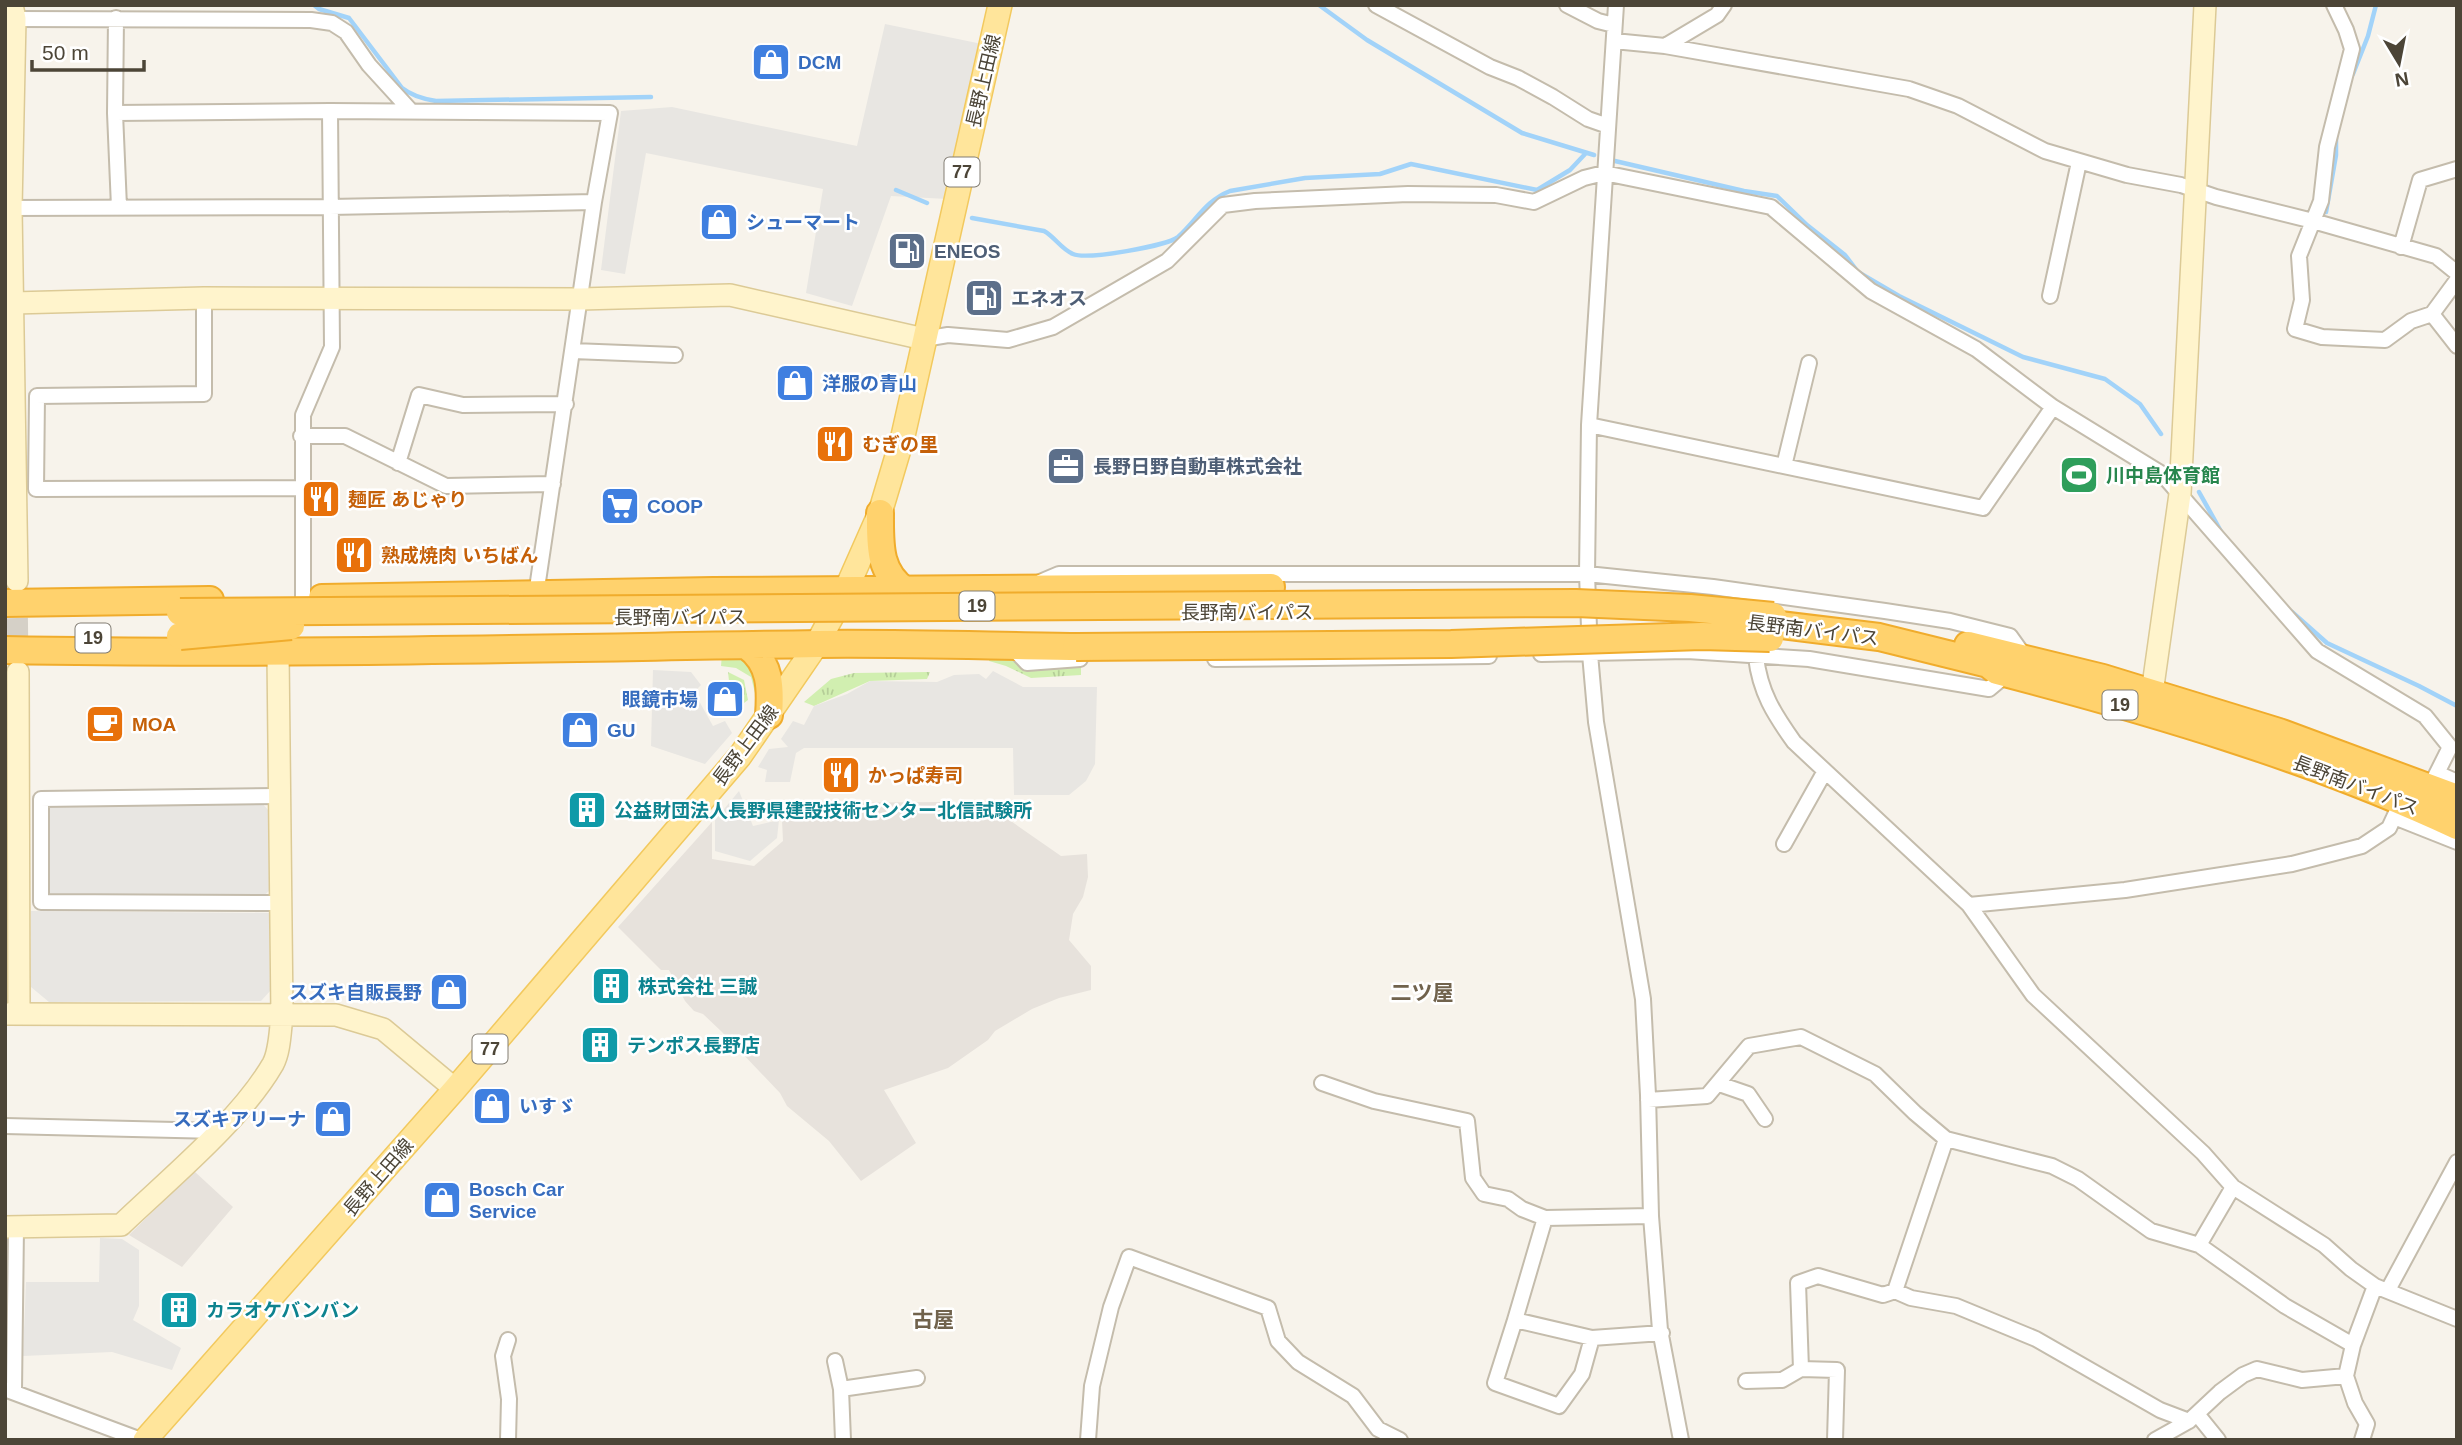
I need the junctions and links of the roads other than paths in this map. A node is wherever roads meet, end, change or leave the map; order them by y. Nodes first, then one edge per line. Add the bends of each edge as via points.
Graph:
1 (1000, 5) edge
2 (1376, 5) edge
3 (1567, 5) edge
4 (1616, 5) edge
5 (1724, 5) edge
6 (2205, 5) edge
7 (2334, 5) edge
8 (13, 12) edge
9 (116, 18) junction
10 (1614, 25) junction
11 (1614, 41) junction
12 (1665, 46) junction
13 (330, 111) junction
14 (411, 111) junction
15 (115, 113) junction
16 (1608, 127) junction
17 (2079, 162) junction
18 (2457, 169) edge
19 (1604, 173) junction
20 (2195, 189) junction
21 (594, 202) junction
22 (119, 207) junction
23 (8, 208) edge
24 (330, 208) junction
25 (2313, 221) junction
26 (2401, 247) junction
27 (2457, 273) edge
28 (2457, 280) edge
29 (2050, 296) dead end
30 (204, 298) junction
31 (331, 299) junction
32 (580, 299) junction
33 (13, 303) junction
34 (2432, 314) junction
35 (924, 339) junction
36 (2457, 346) edge
37 (573, 351) junction
38 (675, 355) dead end
39 (1809, 363) dead end
40 (566, 404) junction
41 (2053, 407) junction
42 (1589, 425) junction
43 (301, 436) junction
44 (398, 463) junction
45 (1784, 466) junction
46 (553, 484) junction
47 (302, 488) junction
48 (2180, 494) junction
49 (880, 513) junction
50 (1587, 574) junction
51 (1026, 588) junction
52 (995, 589) junction
53 (906, 591) junction
54 (11, 592) edge
55 (845, 592) junction
56 (536, 595) junction
57 (303, 599) junction
58 (1690, 608) junction
59 (5, 615) edge
60 (180, 624) junction
61 (1768, 634) junction
62 (5, 640) edge
63 (817, 644) junction
64 (981, 645) junction
65 (747, 646) junction
66 (1012, 646) junction
67 (278, 653) junction
68 (1590, 654) junction
69 (12, 661) edge
70 (2010, 667) junction
71 (2149, 702) junction
72 (769, 715) junction
73 (1825, 771) junction
74 (2434, 780) junction
75 (2457, 782) edge
76 (279, 796) junction
77 (2457, 798) edge
78 (2398, 809) junction
79 (2457, 826) edge
80 (2457, 842) edge
81 (1784, 844) dead end
82 (280, 903) junction
83 (1969, 905) junction
84 (12, 1013) edge
85 (282, 1016) junction
86 (1322, 1083) dead end
87 (1719, 1084) junction
88 (455, 1089) junction
89 (1648, 1100) junction
90 (1765, 1119) dead end
91 (5, 1126) edge
92 (218, 1131) junction
93 (1946, 1139) junction
94 (2457, 1162) edge
95 (2233, 1186) junction
96 (1651, 1216) junction
97 (1545, 1218) junction
98 (11, 1227) edge
99 (2199, 1245) junction
100 (2381, 1288) junction
101 (1895, 1291) junction
102 (2457, 1319) edge
103 (1515, 1320) junction
104 (1661, 1333) junction
105 (1592, 1338) junction
106 (508, 1340) dead end
107 (2353, 1345) junction
108 (835, 1361) dead end
109 (1801, 1369) junction
110 (2346, 1376) junction
111 (917, 1378) dead end
112 (1746, 1381) dead end
113 (841, 1389) junction
114 (10, 1391) edge
115 (2193, 1418) junction
116 (143, 1440) edge
117 (508, 1440) edge
118 (843, 1440) edge
119 (1088, 1440) edge
120 (1400, 1440) edge
121 (1681, 1440) edge
122 (1835, 1440) edge
123 (2155, 1440) edge
124 (2218, 1440) edge
125 (2362, 1440) edge

1 - 35 main road, 長野上田線 / 77
2 - 16 street
3 - 10 street
4 - 10 street
5 - 12 street via 1717,15
6 - 20 street
7 - 25 street via 2352,49
8 - 9 street
8 - 23 street
9 - 14 street via 332,23 346,32
9 - 15 street
10 - 11 street
11 - 12 street
11 - 16 street
12 - 17 street via 1909,89 1958,106 2045,151
13 - 14 street
13 - 15 street
13 - 24 street
14 - 21 street via 610,113
15 - 22 street
16 - 19 street
17 - 20 street
17 - 29 street
18 - 26 street via 2420,180
19 - 35 street via 1534,202 1496,195 1408,194 1223,205 1167,261 1053,327 1008,340 948,335
19 - 41 street via 1771,207 1871,291 1976,349
19 - 42 street
20 - 25 street
20 - 48 street
21 - 24 street
21 - 32 street
22 - 23 street
22 - 24 street
23 - 33 street
24 - 31 street
25 - 26 street
25 - 34 street via 2299,256 2302,300 2295,330 2322,337 2385,340 2411,321
26 - 27 street via 2436,256
28 - 34 street
30 - 31 street
30 - 33 street
30 - 47 street via 204,394 37,396 36,489
31 - 32 street
31 - 43 street via 332,347 303,415
32 - 35 street via 730,295
32 - 37 street
33 - 54 street
34 - 36 street
35 - 49 main road, 長野上田線 / 77
37 - 38 street
37 - 40 street
39 - 45 street
40 - 44 street via 463,405 419,396
40 - 46 street
41 - 45 street via 1983,508
41 - 48 street via 2162,474
42 - 45 street
42 - 50 street
43 - 44 street via 345,436
43 - 47 street
44 - 46 street via 446,485
46 - 56 street
47 - 57 street
48 - 71 street
48 - 74 street via 2317,651 2425,716 2450,747
49 - 53 highway via 884,565 891,579
49 - 55 main road, 長野上田線 / 77
50 - 51 street via 1059,574
50 - 68 street
50 - 70 street via 1950,621 2010,636
51 - 52 highway, 19
51 - 58 highway, 19 via 1404,588 1564,593 1678,602
52 - 53 highway, 19
52 - 64 highway via 970,597 965,604 968,632
53 - 55 highway, 19
54 - 57 highway, 19
55 - 56 highway, 19
55 - 63 main road, 長野上田線 / 77
56 - 57 highway, 19
58 - 60 highway, 長野南バイパス / 19, bridge via 1404,604
58 - 61 highway, 長野南バイパス / 19, bridge
59 - 60 highway, 長野南バイパス / 19
60 - 61 highway, 長野南バイパス / 19, bridge via 1349,611 1690,617
60 - 62 highway, 長野南バイパス / 19
61 - 66 highway, 19, bridge via 1451,644
61 - 68 street via 1687,651
61 - 70 highway, 長野南バイパス / 19 via 1905,642
61 - 70 street via 1809,659 1989,689
61 - 73 street via 1759,680 1774,714 1794,742
63 - 64 highway, 19
63 - 65 highway, 19
63 - 72 main road, 長野上田線 / 77
64 - 66 highway, 19
65 - 67 highway, 19
65 - 72 highway via 767,670
66 - 68 street via 1027,663
67 - 69 highway, 19
67 - 76 street
68 - 89 street via 1596,722 1643,999
69 - 84 street
70 - 71 highway, 長野南バイパス / 19
71 - 74 highway, 長野南バイパス / 19 via 2279,732
71 - 78 highway, 長野南バイパス / 19 via 2308,765
72 - 88 main road, 長野上田線 / 77 via 740,756
73 - 81 street
73 - 83 street
74 - 75 street
74 - 77 highway, 長野南バイパス / 19
76 - 82 street
76 - 82 street via 41,799 40,902
78 - 79 highway, 長野南バイパス / 19
78 - 80 street
78 - 83 street via 2389,828 2362,846 2292,864 2125,890
82 - 85 street
83 - 95 street via 2033,995
84 - 85 street
85 - 88 street via 336,1015 383,1030
85 - 92 street via 274,1061
86 - 97 street via 1374,1101 1467,1121 1473,1178 1484,1194 1508,1199
87 - 89 street via 1707,1096
87 - 90 street via 1748,1094
87 - 93 street via 1749,1046 1801,1037 1875,1074
88 - 116 main road, 長野上田線 / 77
89 - 96 street
91 - 92 street
92 - 98 street via 121,1225
93 - 99 street via 2052,1166 2151,1231
93 - 101 street
94 - 100 street
95 - 99 street
95 - 100 street
96 - 97 street
96 - 104 street
97 - 103 street
98 - 114 street
99 - 107 street via 2285,1306
100 - 102 street
100 - 107 street
101 - 109 street via 1883,1295 1818,1276 1798,1283
101 - 115 street via 1956,1306 2036,1339 2160,1410
103 - 105 street
103 - 105 street via 1495,1383 1559,1406 1582,1374
104 - 105 street
104 - 121 street
106 - 117 street via 503,1356
107 - 110 street
108 - 113 street
109 - 112 street via 1782,1380
109 - 122 street via 1837,1370
110 - 115 street via 2302,1380 2257,1369 2220,1392
110 - 125 street via 2367,1424
111 - 113 street
113 - 118 street
114 - 116 street
115 - 123 street
115 - 124 street
119 - 120 street via 1092,1386 1111,1307 1129,1257 1268,1308 1278,1341 1298,1362 1353,1396 1378,1429

